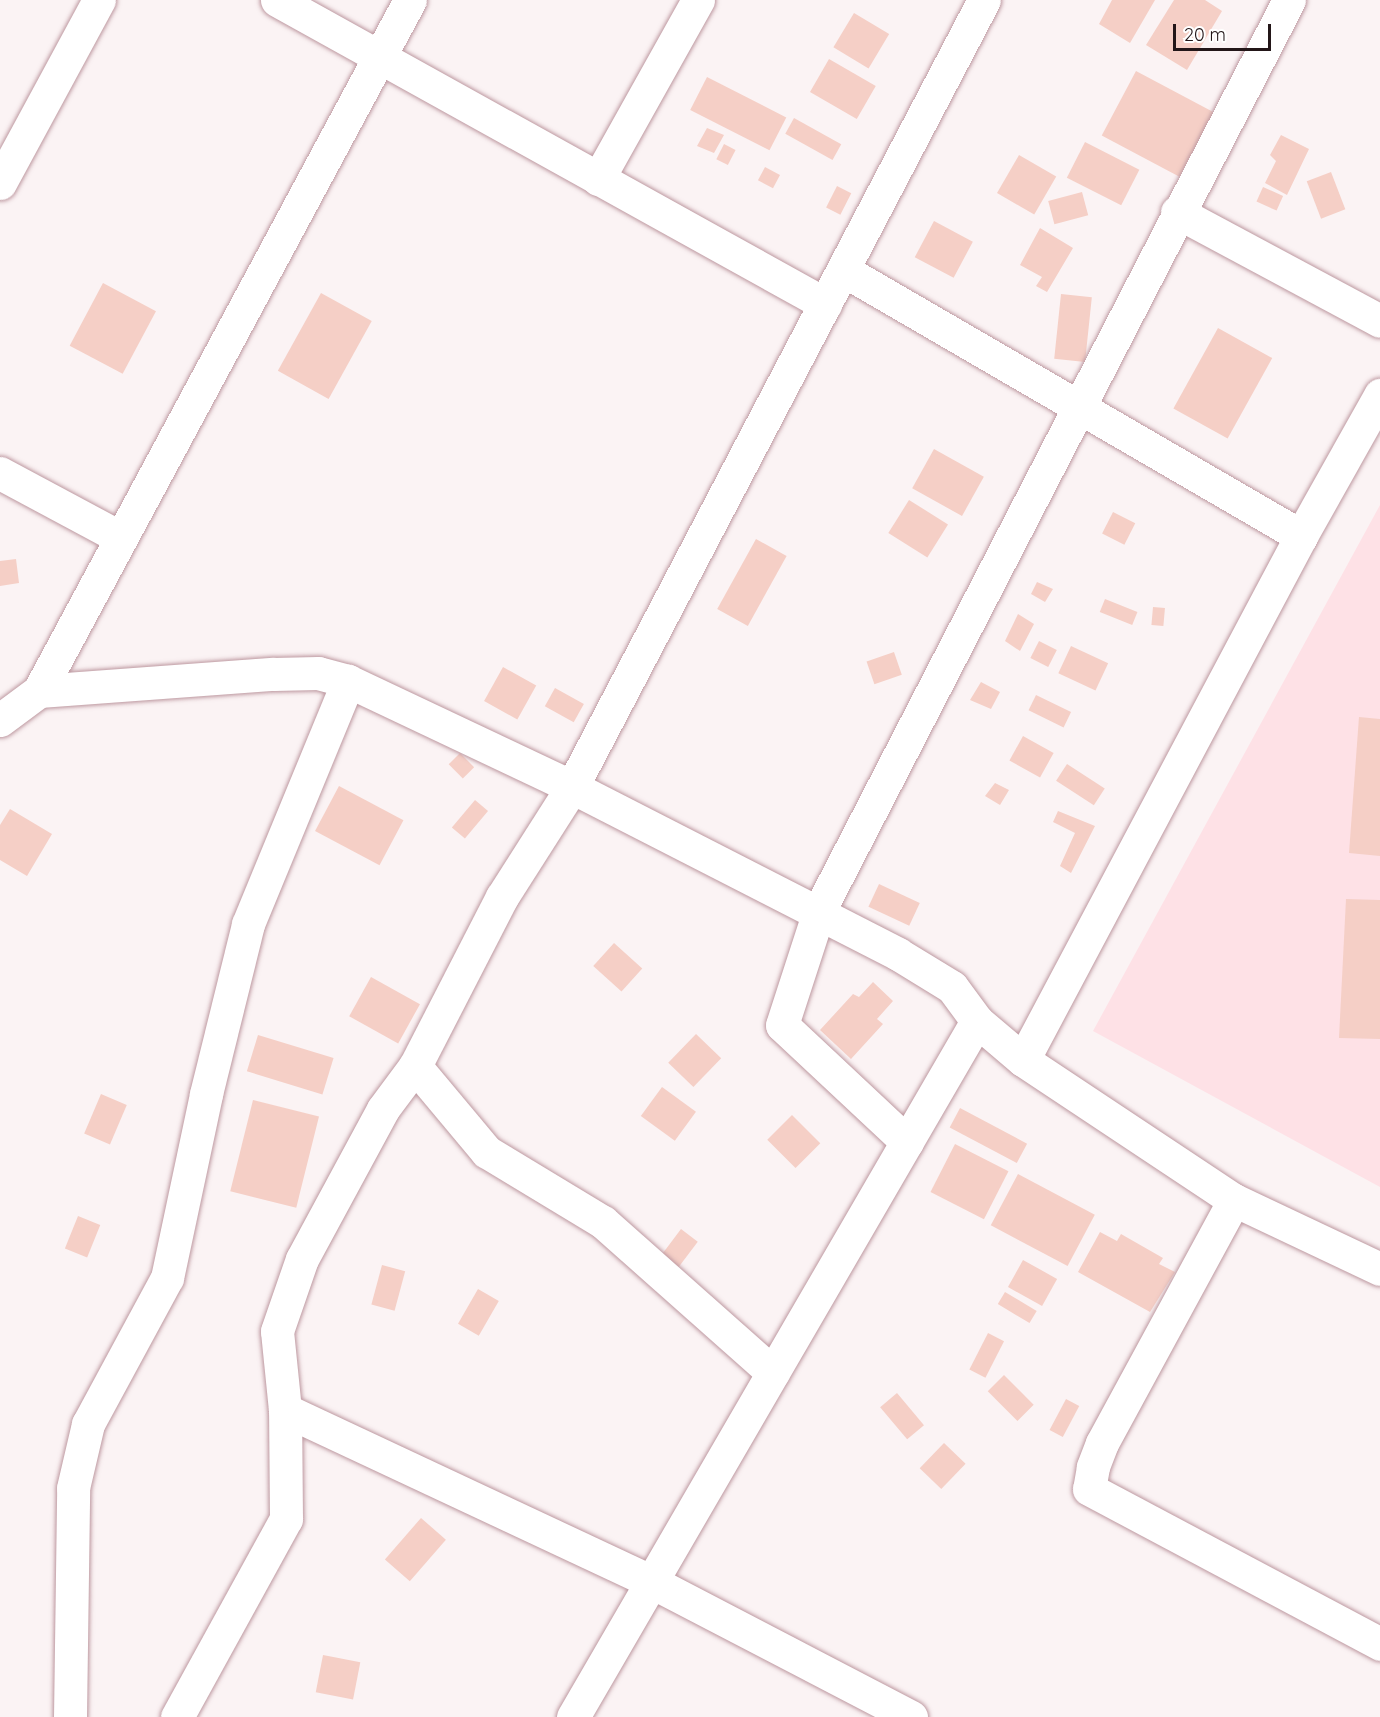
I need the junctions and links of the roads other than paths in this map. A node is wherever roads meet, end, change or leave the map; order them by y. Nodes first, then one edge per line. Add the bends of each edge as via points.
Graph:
1 (99, 0) edge
2 (277, 0) edge
3 (410, 0) edge
4 (698, 0) edge
5 (984, 0) edge
6 (1289, 0) edge
7 (379, 59) junction
8 (598, 179) junction
9 (0, 183) edge
10 (1177, 212) junction
11 (843, 270) junction
12 (825, 304) junction
13 (1380, 321) edge
14 (1380, 395) edge
15 (1078, 405) junction
16 (0, 473) edge
17 (1301, 536) junction
18 (122, 538) junction
19 (348, 681) junction
20 (39, 691) junction
21 (0, 720) edge
22 (572, 787) junction
23 (819, 911) junction
24 (977, 1021) junction
25 (1023, 1060) junction
26 (415, 1066) junction
27 (907, 1142) junction
28 (1234, 1200) junction
29 (1380, 1269) edge
30 (773, 1374) junction
31 (285, 1410) junction
32 (652, 1582) junction
33 (1380, 1644) edge
34 (70, 1717) edge
35 (177, 1717) edge
36 (573, 1717) edge
37 (911, 1717) edge

1 - 9 street
2 - 7 street
3 - 7 street
4 - 8 street
5 - 11 street
6 - 10 street
7 - 8 street
7 - 18 street
8 - 12 street
10 - 13 street
10 - 15 street
11 - 12 street
11 - 15 street
12 - 22 street
14 - 17 street
15 - 17 street
15 - 23 street
16 - 18 street
17 - 25 street
18 - 20 street
19 - 20 street via 318,674 273,674
19 - 22 street
19 - 34 street via 249,924 206,1095 167,1278 88,1424 73,1488
20 - 21 street
22 - 23 street
22 - 26 street via 502,897
23 - 24 street via 952,987
23 - 27 street via 782,1025
24 - 25 street
24 - 27 street
25 - 28 street
26 - 30 street via 487,1152 603,1222
26 - 31 street via 383,1109 302,1259 277,1330
27 - 30 street
28 - 29 street
28 - 33 street via 1102,1443 1089,1489
30 - 32 street
31 - 32 street
31 - 35 street via 286,1519
32 - 36 street
32 - 37 street

